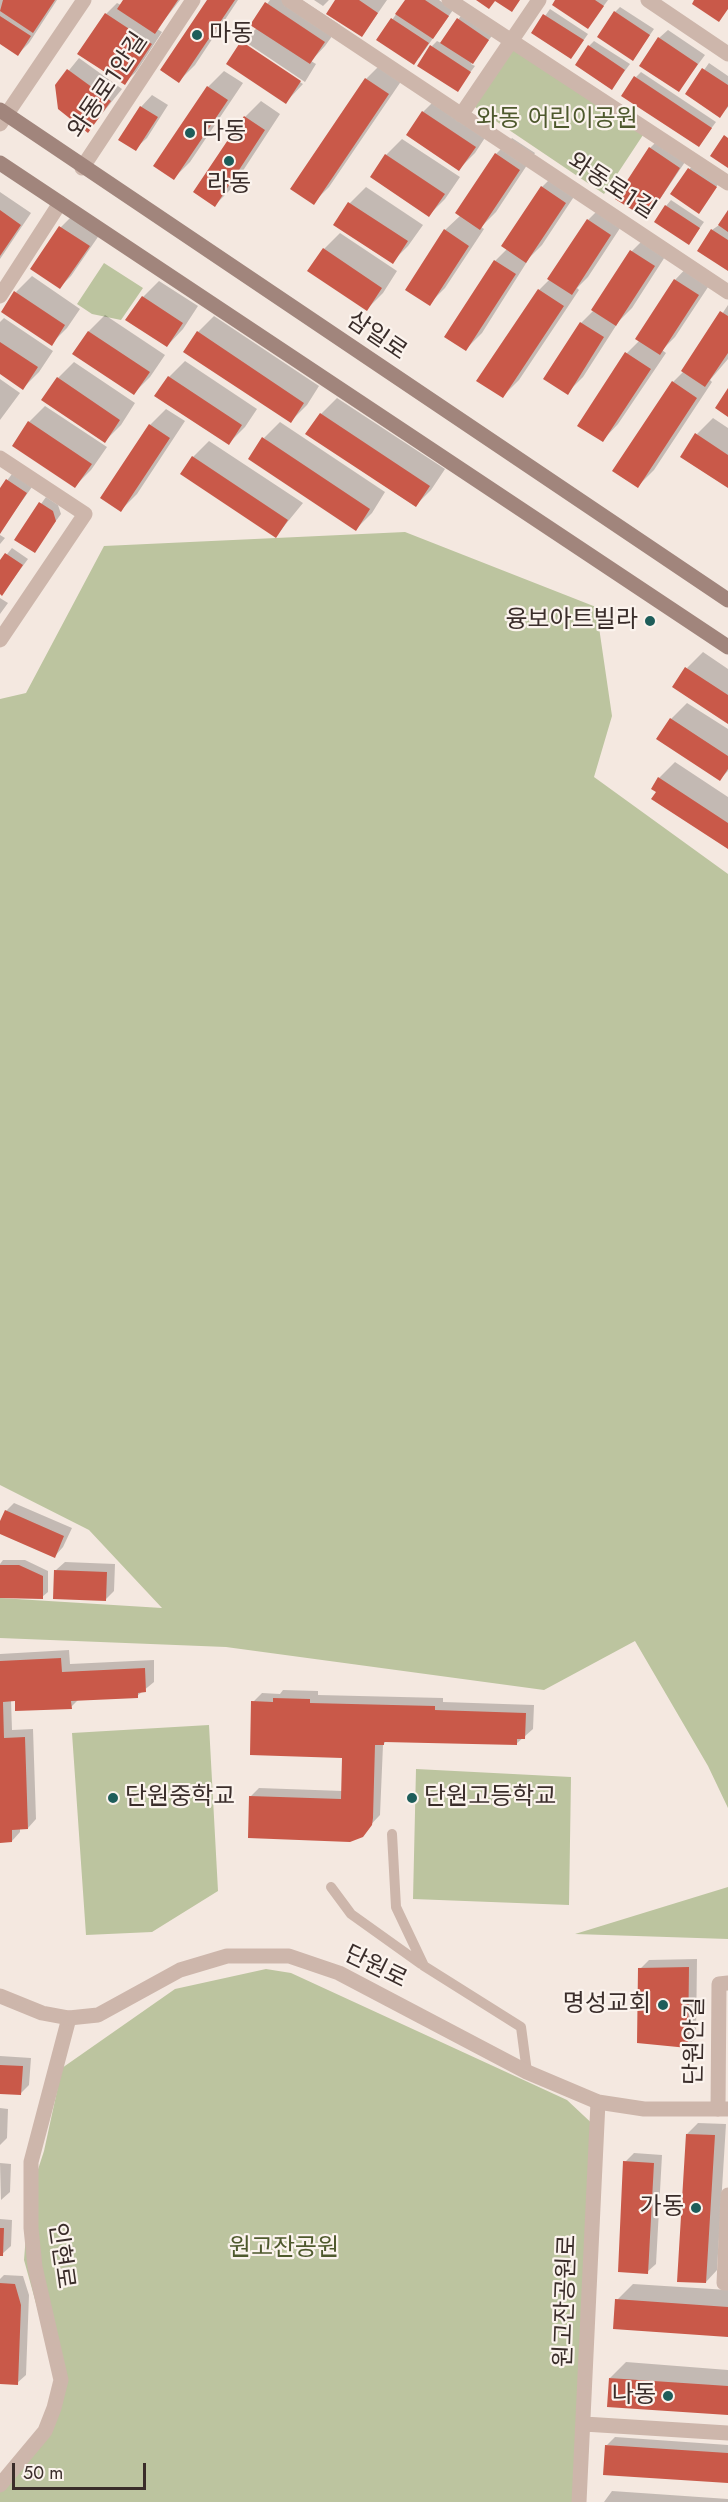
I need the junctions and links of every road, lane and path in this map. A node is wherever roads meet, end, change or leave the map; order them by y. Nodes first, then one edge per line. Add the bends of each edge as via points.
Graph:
1 (84, 0) edge
2 (193, 0) edge
3 (289, 0) edge
4 (449, 0) edge
5 (539, 0) edge
6 (648, 0) edge
7 (512, 41) junction
8 (728, 54) edge
9 (461, 115) junction
10 (2, 116) edge
11 (0, 163) edge
12 (82, 168) junction
13 (728, 183) edge
14 (60, 203) junction
15 (728, 292) edge
16 (0, 296) edge
17 (1, 462) edge
18 (728, 600) edge
19 (0, 640) edge
20 (728, 647) edge
21 (392, 1834) dead end
22 (331, 1887) dead end
23 (424, 1966) junction
24 (728, 1983) edge
25 (0, 1996) edge
26 (69, 2018) junction
27 (527, 2072) junction
28 (598, 2102) junction
29 (723, 2109) edge
30 (728, 2195) edge
31 (728, 2283) edge
32 (584, 2424) junction
33 (728, 2433) edge
34 (0, 2485) edge
35 (579, 2502) edge

1 - 10 street
2 - 12 street, 와동로1안길
3 - 9 street, 와동로1길
4 - 7 street
5 - 7 street
6 - 8 street
7 - 9 street
7 - 13 street
9 - 15 street, 와동로1길
10 - 12 main road, 삼일로
11 - 14 main road
12 - 18 main road, 삼일로
14 - 16 street
14 - 20 main road
17 - 19 street via 85,514
21 - 23 lane via 396,1907
22 - 23 lane via 351,1914
23 - 27 lane via 521,2027
24 - 29 street, 단원안길 via 719,1984
25 - 26 street, 단원로 via 42,2013
26 - 27 street, 단원로 via 98,2015 180,1970 227,1956 289,1956 339,1973
26 - 34 street, 인현로 via 31,2162 35,2267 61,2380 45,2431
27 - 28 street, 단원로
28 - 29 street, 단원로 via 644,2109
28 - 32 street, 원고잔공원로
30 - 31 street via 724,2283
32 - 33 street
32 - 35 street, 원고잔공원로

